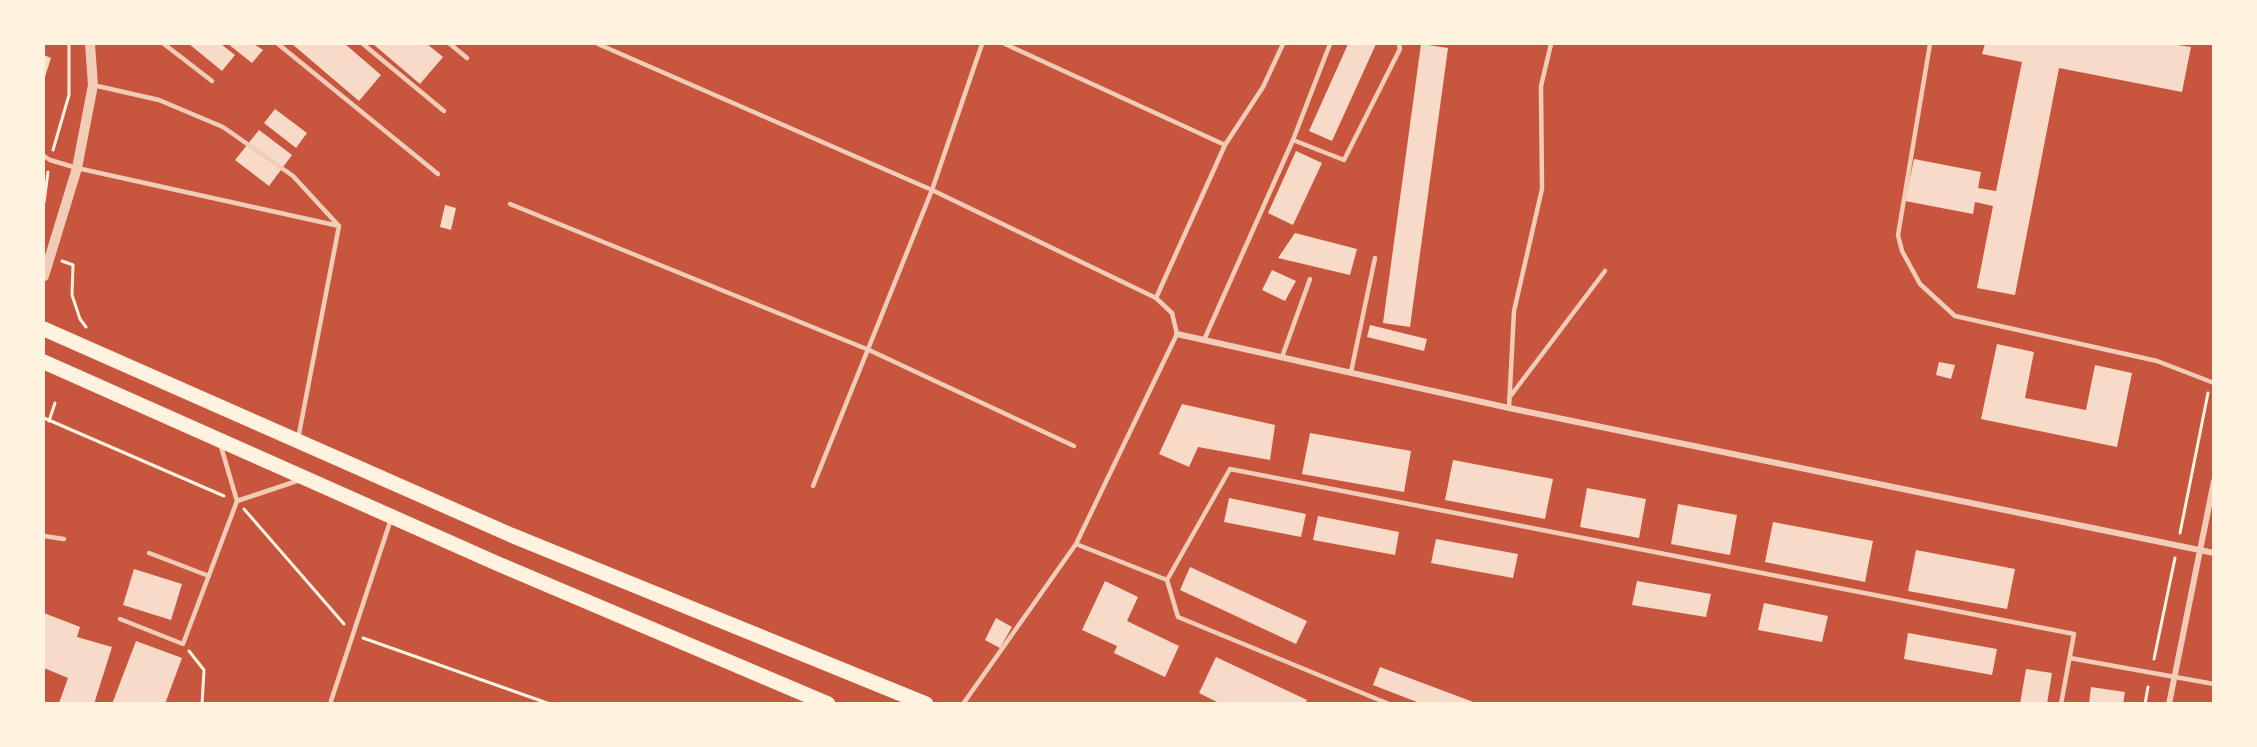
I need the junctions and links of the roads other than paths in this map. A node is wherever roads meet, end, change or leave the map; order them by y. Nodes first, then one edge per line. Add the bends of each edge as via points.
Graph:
1 (90, 44) edge
2 (164, 44) edge
3 (278, 44) edge
4 (363, 44) edge
5 (450, 44) edge
6 (598, 44) edge
7 (982, 44) edge
8 (1005, 44) edge
9 (1283, 44) edge
10 (1330, 44) edge
11 (1399, 44) edge
12 (1551, 44) edge
13 (1930, 44) edge
14 (467, 58) dead end
15 (212, 81) dead end
16 (93, 85) junction
17 (444, 111) dead end
18 (1293, 140) junction
19 (1225, 145) junction
20 (44, 156) edge
21 (77, 168) junction
22 (438, 174) dead end
23 (932, 190) junction
24 (510, 204) dead end
25 (339, 226) junction
26 (1375, 258) dead end
27 (1605, 271) dead end
28 (44, 276) edge
29 (1310, 279) dead end
30 (1156, 298) junction
31 (44, 329) edge
32 (1177, 334) junction
33 (1204, 340) junction
34 (869, 350) junction
35 (1282, 357) junction
36 (44, 362) edge
37 (1351, 372) junction
38 (2212, 382) edge
39 (1509, 398) junction
40 (1509, 408) junction
41 (219, 441) junction
42 (298, 441) junction
43 (1074, 446) dead end
44 (305, 478) junction
45 (2214, 481) edge
46 (813, 486) dead end
47 (237, 501) junction
48 (392, 516) junction
49 (44, 536) edge
50 (64, 539) dead end
51 (1076, 544) junction
52 (2200, 550) junction
53 (149, 553) dead end
54 (2214, 553) edge
55 (209, 576) junction
56 (1167, 580) junction
57 (120, 620) dead end
58 (2070, 658) junction
59 (2174, 677) junction
60 (2214, 684) edge
61 (805, 699) edge
62 (331, 701) dead end
63 (828, 704) edge
64 (926, 704) edge
65 (963, 704) edge
66 (1389, 704) edge
67 (2061, 704) edge
68 (2169, 704) edge

1 - 16 street
2 - 15 lane
3 - 22 lane
4 - 17 lane
5 - 14 lane
6 - 23 lane
7 - 23 lane
8 - 19 lane
9 - 19 lane via 1263,87
10 - 18 lane
11 - 18 lane via 1400,49 1344,160
12 - 39 lane via 1541,86 1542,189 1514,311
13 - 38 lane via 1898,235 1902,252 1920,284 1955,316 2157,361
16 - 21 street
16 - 25 lane via 159,100 223,127 293,176
18 - 33 lane
19 - 30 lane
20 - 21 lane
21 - 25 lane
21 - 28 street
23 - 30 lane
23 - 34 lane
24 - 34 lane
25 - 42 lane
26 - 37 lane
27 - 39 lane
29 - 35 lane
30 - 32 lane via 1172,313
31 - 42 main road
32 - 33 street
32 - 51 lane
33 - 35 street
34 - 43 lane
34 - 46 lane
35 - 37 street
36 - 41 main road
37 - 40 street
39 - 40 lane
40 - 52 street
41 - 44 main road
41 - 47 lane
42 - 64 main road via 511,535
44 - 47 lane
44 - 48 main road
45 - 52 street
47 - 55 lane
48 - 61 main road
48 - 62 lane
49 - 50 lane
51 - 56 lane
51 - 65 lane
52 - 54 street
52 - 59 street
53 - 55 lane
55 - 57 lane via 183,644
56 - 58 lane via 1230,469 2074,634
56 - 66 lane via 1178,617
58 - 59 lane
58 - 67 lane
59 - 60 lane
59 - 68 street
61 - 63 main road

